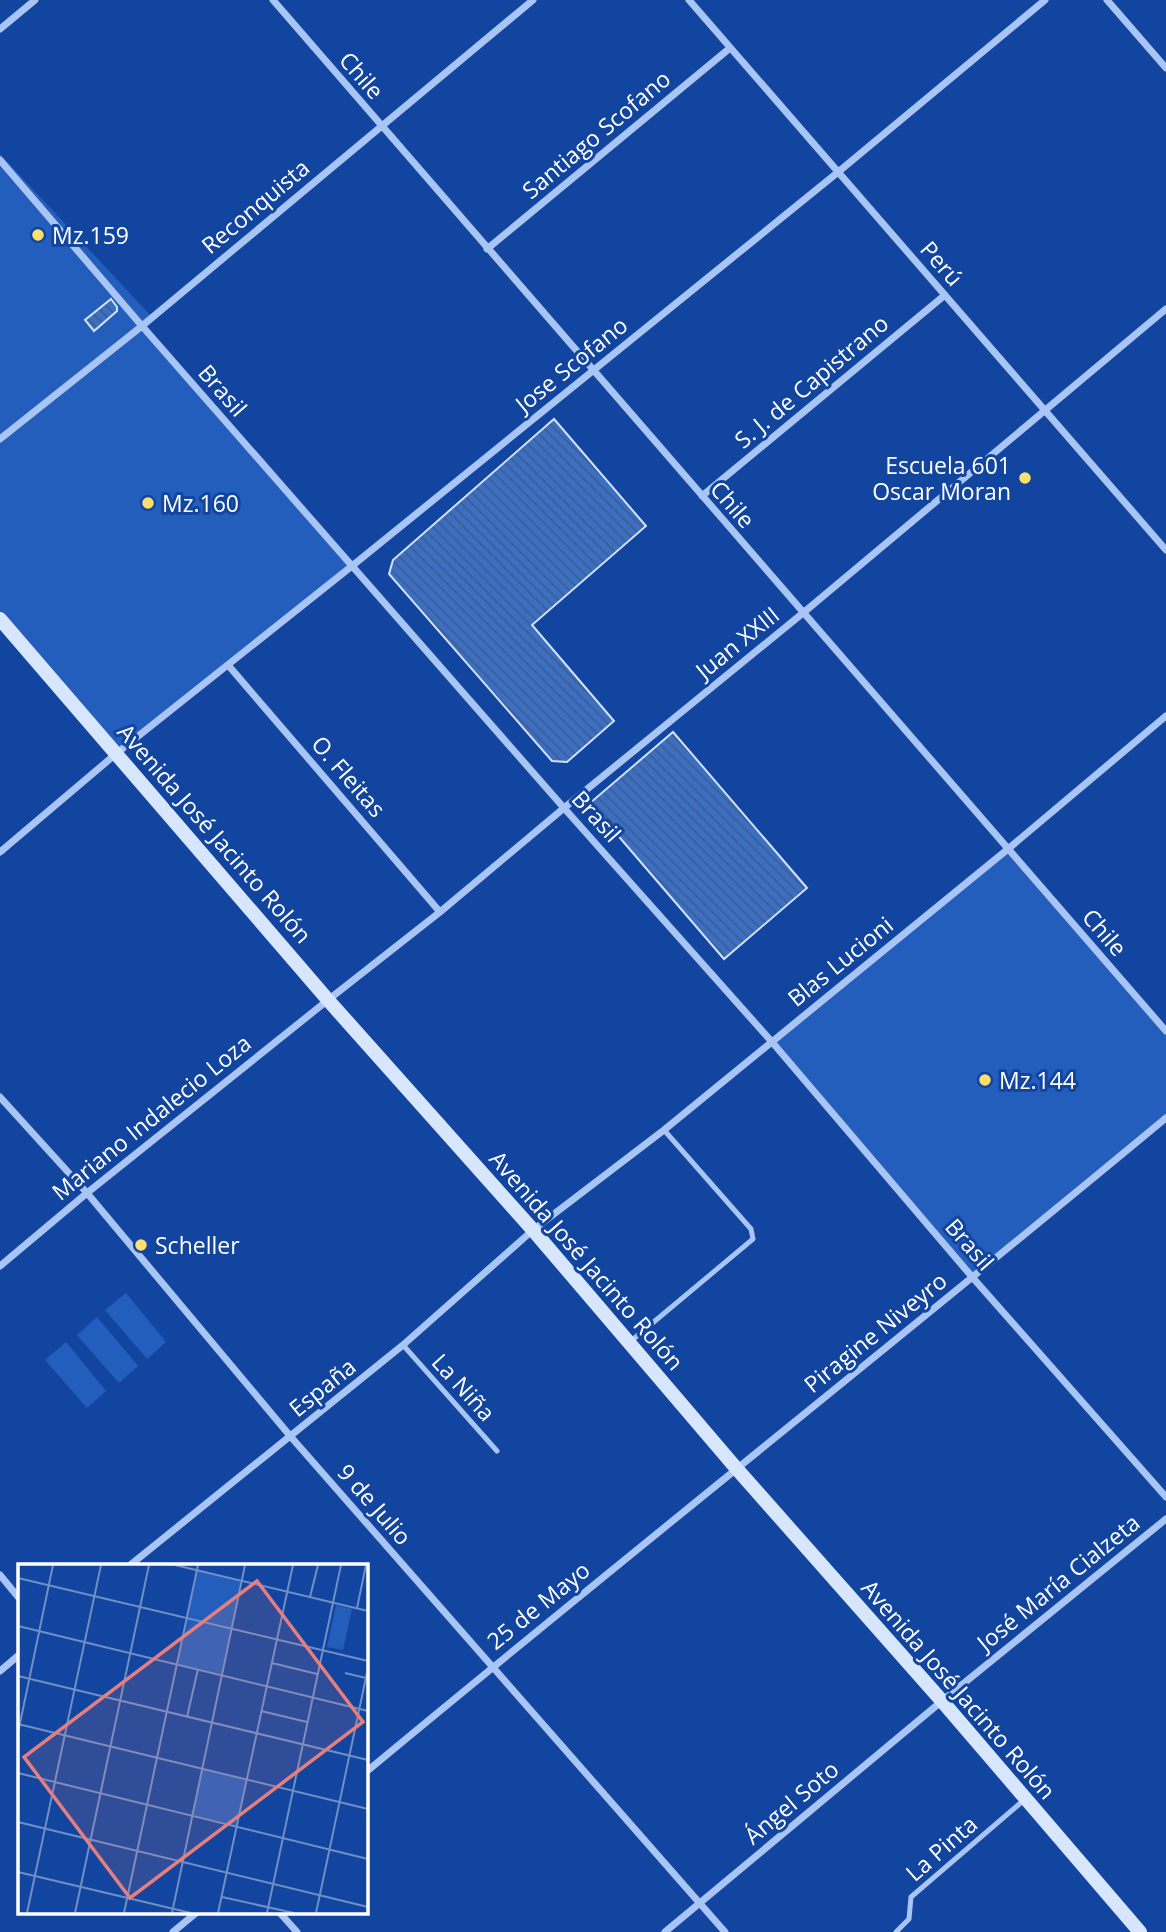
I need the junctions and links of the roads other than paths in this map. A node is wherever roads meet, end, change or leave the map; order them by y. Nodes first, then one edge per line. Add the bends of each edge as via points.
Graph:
1 (35, 0) edge
2 (273, 0) edge
3 (533, 0) edge
4 (689, 0) edge
5 (1045, 0) edge
6 (1107, 0) edge
7 (0, 29) edge
8 (730, 48) junction
9 (1166, 68) edge
10 (381, 126) junction
11 (0, 160) edge
12 (837, 173) junction
13 (487, 249) junction
14 (945, 295) junction
15 (1166, 309) edge
16 (142, 326) junction
17 (593, 371) junction
18 (1045, 409) junction
19 (0, 439) edge
20 (702, 496) junction
21 (1166, 550) edge
22 (352, 566) junction
23 (803, 613) junction
24 (0, 619) edge
25 (228, 665) junction
26 (1166, 716) edge
27 (117, 753) junction
28 (564, 808) junction
29 (1007, 849) junction
30 (0, 852) edge
31 (440, 912) junction
32 (328, 1000) junction
33 (1166, 1031) edge
34 (772, 1042) junction
35 (0, 1097) edge
36 (1166, 1118) edge
37 (664, 1130) junction
38 (87, 1193) junction
39 (533, 1230) junction
40 (0, 1266) edge
41 (973, 1278) junction
42 (629, 1343) junction
43 (404, 1345) junction
44 (290, 1437) junction
45 (497, 1451) dead end
46 (736, 1468) junction
47 (1166, 1497) edge
48 (1166, 1519) edge
49 (132, 1564) edge
50 (0, 1575) edge
51 (18, 1597) edge
52 (18, 1656) edge
53 (493, 1667) junction
54 (0, 1671) edge
55 (942, 1701) junction
56 (368, 1770) edge
57 (1024, 1800) junction
58 (700, 1903) junction
59 (195, 1914) edge
60 (281, 1914) edge
61 (173, 1932) edge
62 (297, 1932) edge
63 (665, 1932) edge
64 (725, 1932) edge
65 (896, 1932) edge
66 (1140, 1932) edge

1 - 7 street
2 - 10 street, Chile
3 - 10 street, Reconquista
4 - 8 street, Perú
5 - 12 street, Jose Scofano
6 - 9 street
8 - 12 street, Perú
8 - 13 street, Santiago Scofano
10 - 13 street, Chile
10 - 16 street, Reconquista
11 - 16 street, Brasil
12 - 14 street, Perú
12 - 17 street, Jose Scofano
13 - 17 street, Chile
14 - 18 street, Perú
14 - 20 street, S. J. de Capistrano
15 - 18 street, Juan XXIII
16 - 19 street, Reconquista
16 - 22 street, Brasil
17 - 20 street, Chile
17 - 22 street, Jose Scofano
18 - 21 street, Perú
18 - 23 street, Juan XXIII
20 - 23 street, Chile
22 - 25 street, Jose Scofano
22 - 28 street, Brasil
23 - 28 street, Juan XXIII
23 - 29 street, Chile
24 - 27 street, Avenida José Jacinto Rolón
25 - 27 street, Jose Scofano
25 - 31 street, O. Fleitas
26 - 29 street, Blas Lucioni
27 - 30 street, Jose Scofano
27 - 32 street, Avenida José Jacinto Rolón
28 - 31 street, Juan XXIII
28 - 34 street, Brasil
29 - 33 street, Chile
29 - 34 street, Blas Lucioni
31 - 32 street, Juan XXIII
32 - 38 street, Mariano Indalecio Loza
32 - 39 street, Avenida José Jacinto Rolón
34 - 37 street, Blas Lucioni
34 - 41 street, Brasil
35 - 38 street, 9 de Julio
36 - 41 street, Piragine Niveyro
37 - 39 street, Blas Lucioni
37 - 42 lane via 751,1229 752,1239
38 - 40 street, Mariano Indalecio Loza
38 - 44 street, 9 de Julio
39 - 42 street, Avenida José Jacinto Rolón
39 - 43 street, España
41 - 46 street, Piragine Niveyro
41 - 47 street, Brasil
42 - 46 street, Avenida José Jacinto Rolón
43 - 44 street, España
43 - 45 lane, La Niña
44 - 49 street, España
44 - 53 street, 9 de Julio
46 - 53 street, 25 de Mayo
46 - 55 street, Avenida José Jacinto Rolón
48 - 55 street, José María Cialzeta
50 - 51 street
52 - 54 street
53 - 56 street, 25 de Mayo
53 - 58 street, 9 de Julio
55 - 57 street, Avenida José Jacinto Rolón
55 - 58 street, Ángel Soto
57 - 65 lane, La Pinta via 911,1897 909,1919
57 - 66 street, Avenida José Jacinto Rolón
58 - 63 street, Ángel Soto
58 - 64 street, 9 de Julio
59 - 61 street
60 - 62 street

